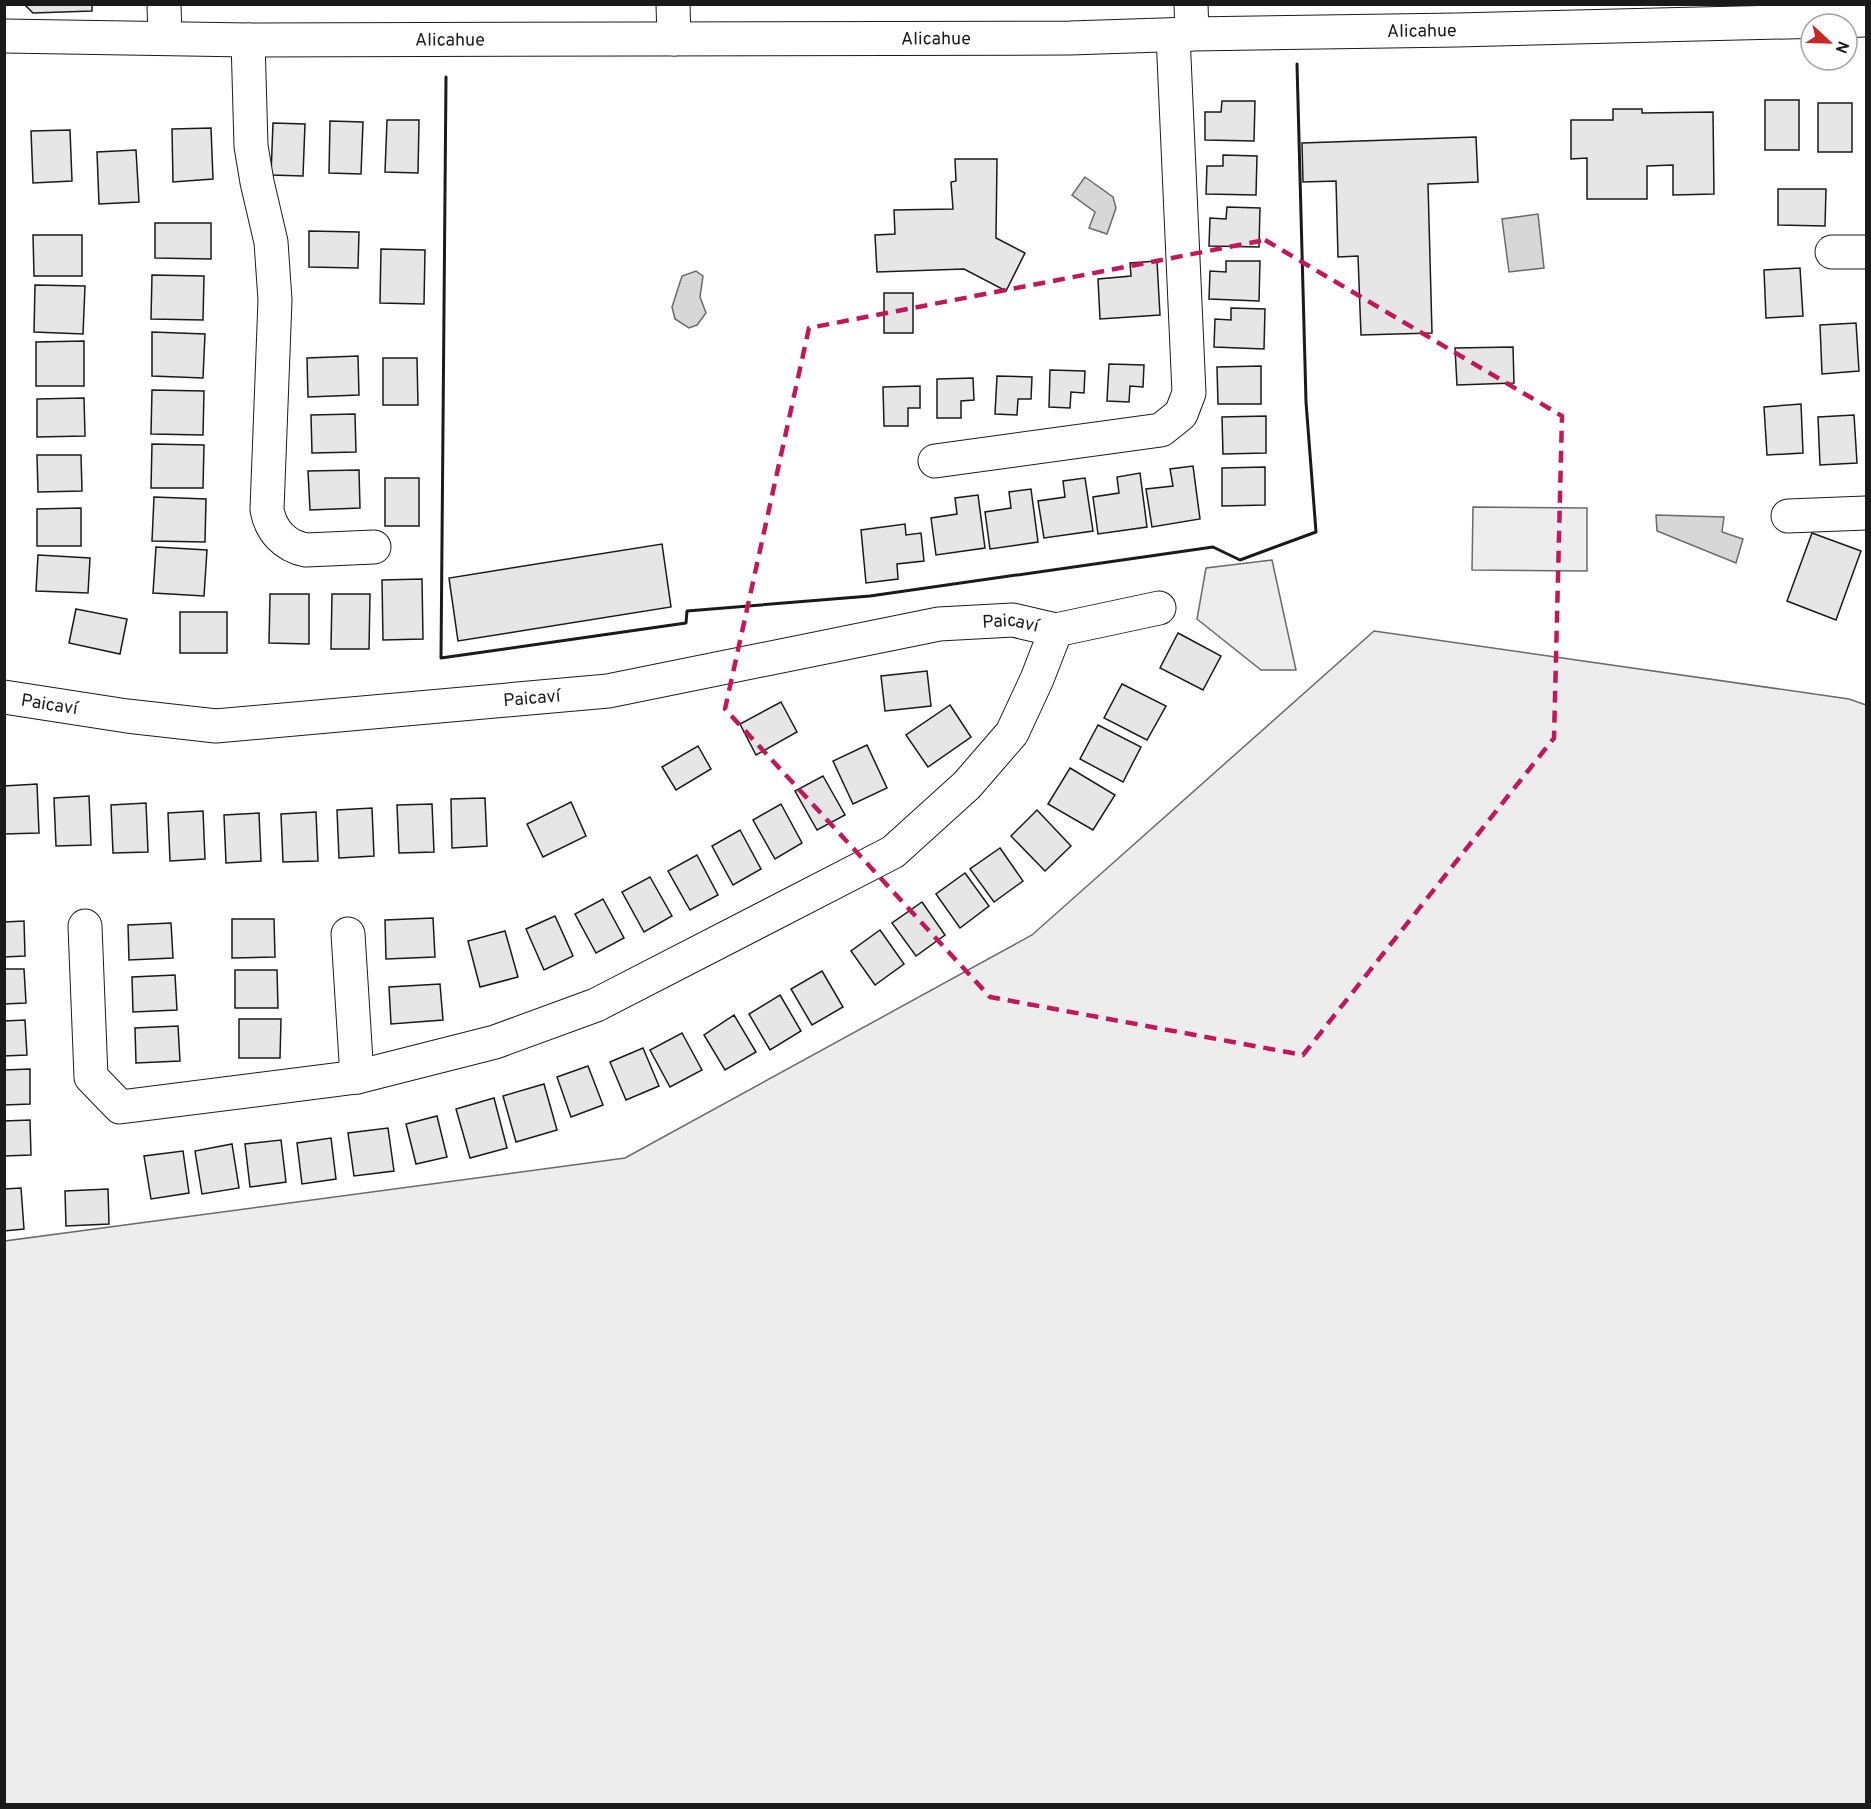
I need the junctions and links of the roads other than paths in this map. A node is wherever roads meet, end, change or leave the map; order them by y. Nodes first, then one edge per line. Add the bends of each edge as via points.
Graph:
1 (164, 4) edge
2 (673, 4) edge
3 (1685, 15) edge
4 (1866, 20) edge
5 (1185, 24) edge
6 (4, 36) edge
7 (165, 38) junction
8 (674, 39) junction
9 (248, 40) junction
10 (1832, 252) dead end
11 (1866, 252) edge
12 (935, 461) dead end
13 (1866, 513) edge
14 (1788, 516) dead end
15 (374, 547) dead end
16 (1160, 608) dead end
17 (1056, 630) junction
18 (4, 697) edge
19 (85, 926) dead end
20 (348, 934) dead end
21 (357, 1077) junction

1 - 7 street
2 - 8 street
3 - 4 street, Alicahue
3 - 5 street, Alicahue
5 - 8 street, Alicahue via 1070,38
5 - 12 street via 1189,393 1181,414 1161,430
6 - 7 street, Alicahue
7 - 9 street, Alicahue
8 - 9 street, Alicahue
9 - 15 street via 250,146 271,242 275,300 269,519 281,538 296,548
10 - 11 street
13 - 14 street
16 - 17 street, Paicaví
17 - 18 street, Paicaví via 1013,621 939,624 608,691 216,726
17 - 21 street, Paicaví via 1012,733 967,785 893,852 596,1005 495,1042
19 - 21 street, Paicaví via 91,1077 120,1107
20 - 21 street

